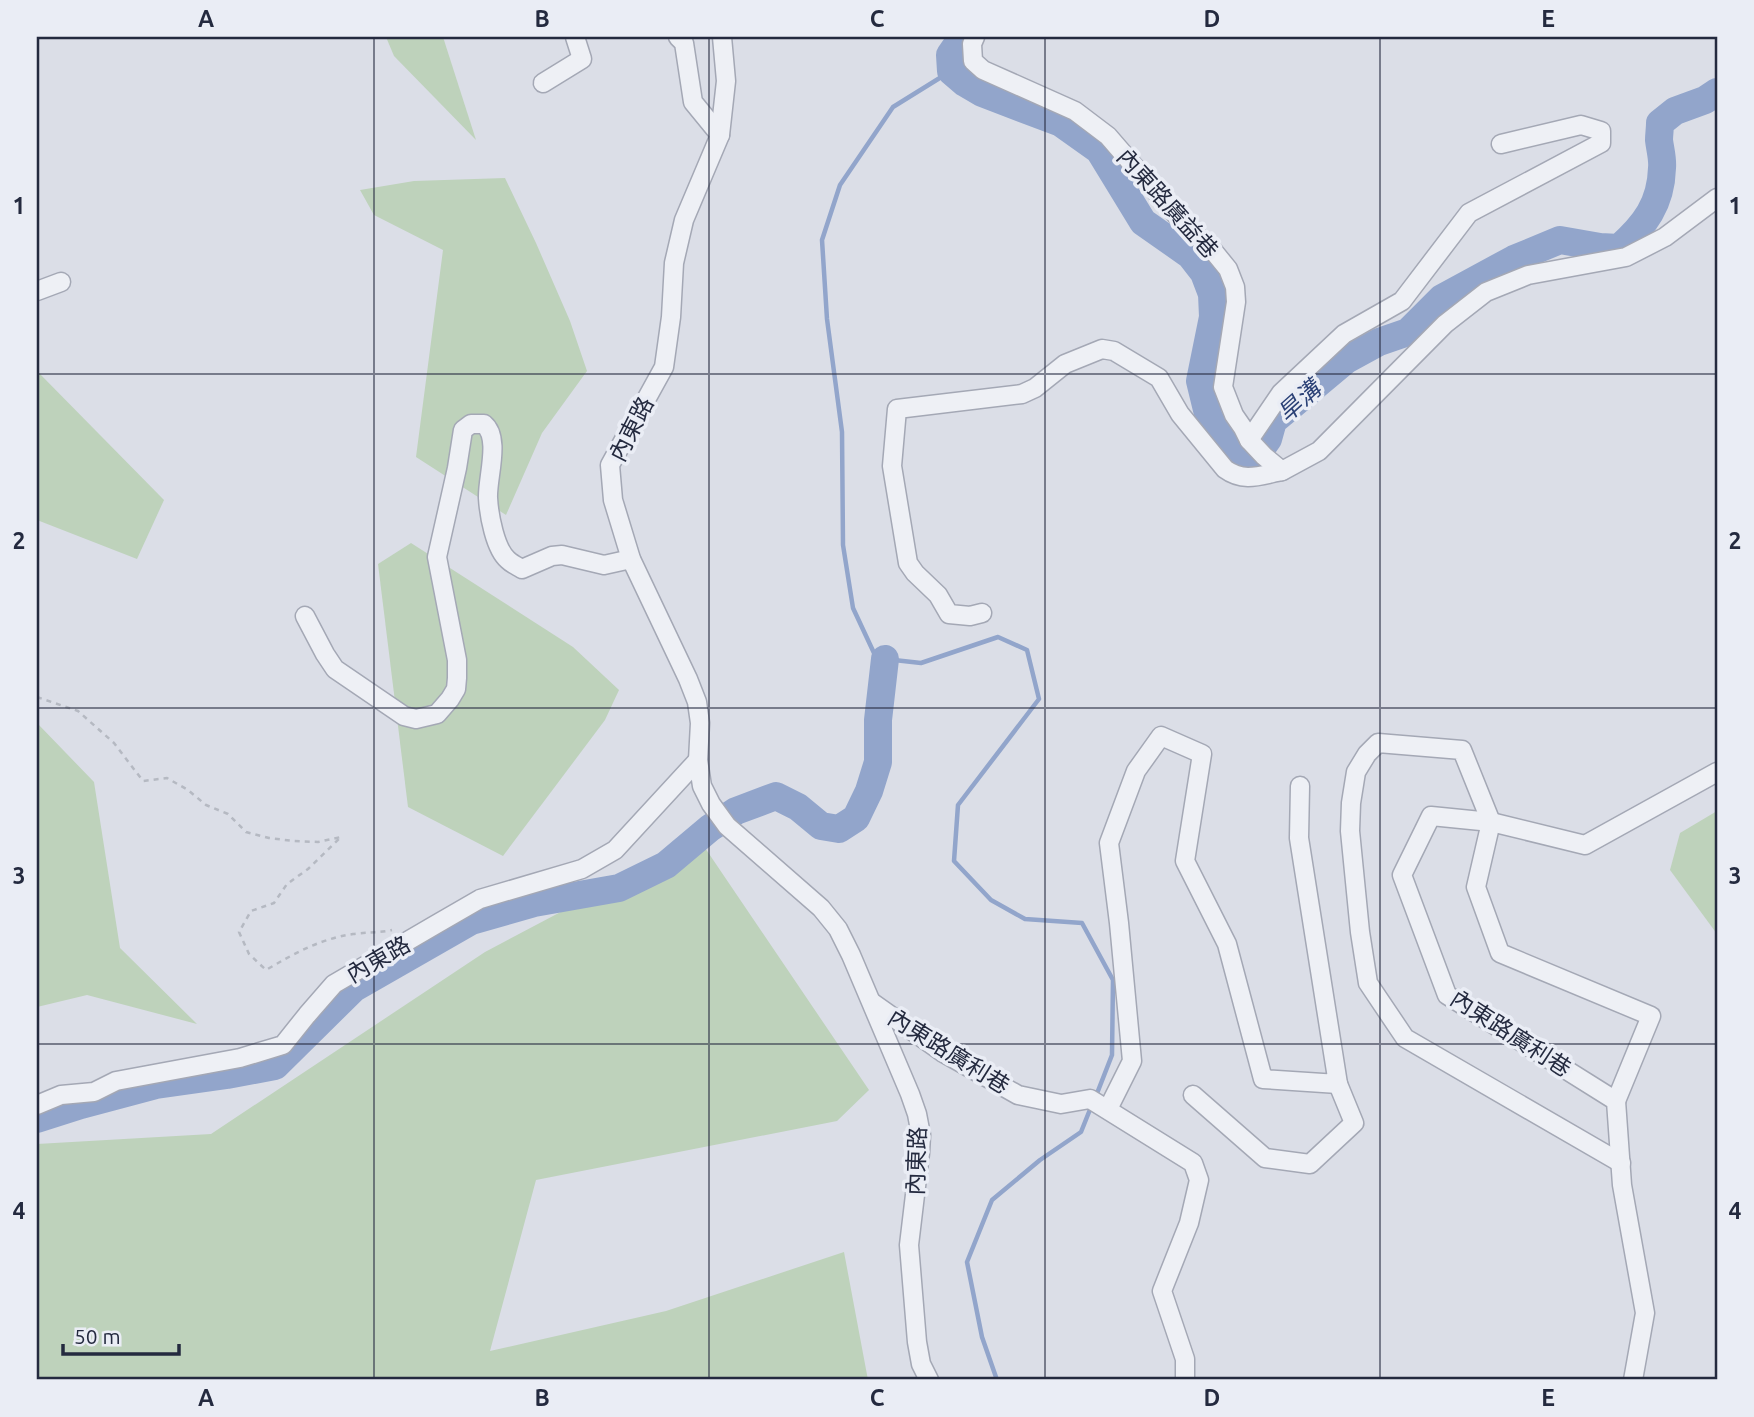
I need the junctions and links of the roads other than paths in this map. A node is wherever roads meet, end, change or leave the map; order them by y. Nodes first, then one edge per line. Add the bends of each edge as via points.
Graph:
1 (575, 37) edge
2 (678, 37) edge
3 (722, 37) edge
4 (975, 37) edge
5 (543, 83) dead end
6 (720, 135) junction
7 (1501, 144) dead end
8 (1717, 198) edge
9 (61, 282) dead end
10 (37, 291) edge
11 (1249, 440) junction
12 (1282, 471) junction
13 (631, 559) junction
14 (982, 612) dead end
15 (305, 616) dead end
16 (698, 760) junction
17 (1717, 772) edge
18 (1300, 786) dead end
19 (1491, 822) junction
20 (872, 1002) junction
21 (1338, 1084) junction
22 (1192, 1095) dead end
23 (1616, 1101) junction
24 (37, 1105) edge
25 (1108, 1110) junction
26 (1621, 1163) junction
27 (929, 1380) edge
28 (1185, 1380) edge
29 (1633, 1380) edge

1 - 5 street via 582,59
2 - 6 street via 684,43 693,102
3 - 6 street, 內東路 via 726,81
4 - 11 street, 內東路廣益巷 via 973,61 983,70 1075,111 1108,136 1228,269 1237,302 1223,387
6 - 13 street, 內東路 via 684,220 674,263 664,367 610,464 613,500
7 - 11 street via 1581,125 1601,131 1601,143 1469,213 1402,301 1344,334 1281,393
8 - 12 street via 1665,237 1626,257 1528,275 1486,292 1445,324 1319,451
9 - 10 street
11 - 12 street, 內東路廣益巷
12 - 14 street via 1244,478 1233,475 1180,414 1159,378 1114,351 1102,349 1065,364 1023,394 897,409 892,466 908,563 949,614
13 - 15 street via 604,565 562,555 522,569 505,559 495,540 488,498 493,440 484,424 471,424 463,430 437,557 457,660 456,689 444,707 429,717 404,716 335,669
13 - 16 street, 內東路 via 697,702
16 - 20 street, 內東路 via 702,786 727,825 821,908 838,929
16 - 24 street, 內東路 via 615,850 582,869 480,899 334,984 283,1045 240,1058 116,1081 94,1092 61,1095
17 - 19 street, 內東路廣利巷 via 1585,845
18 - 21 street via 1299,838
19 - 23 street via 1476,887 1500,953 1651,1016
19 - 23 street, 內東路廣利巷 via 1431,816 1402,875 1447,995
19 - 26 street via 1462,750 1378,743 1367,754 1356,772 1350,831 1368,983 1405,1038
20 - 25 street, 內東路廣利巷 via 942,1052 1018,1095 1061,1104 1090,1099
20 - 27 street, 內東路 via 917,1114 920,1153 909,1245 917,1342
21 - 22 street via 1354,1123 1310,1164 1265,1158
21 - 25 street via 1263,1079 1227,944 1185,861 1202,754 1161,736 1136,771 1109,843 1132,1061
23 - 26 street
25 - 28 street, 內東路廣利巷 via 1194,1163 1199,1180 1189,1223 1162,1291 1185,1359
26 - 29 street via 1645,1313

